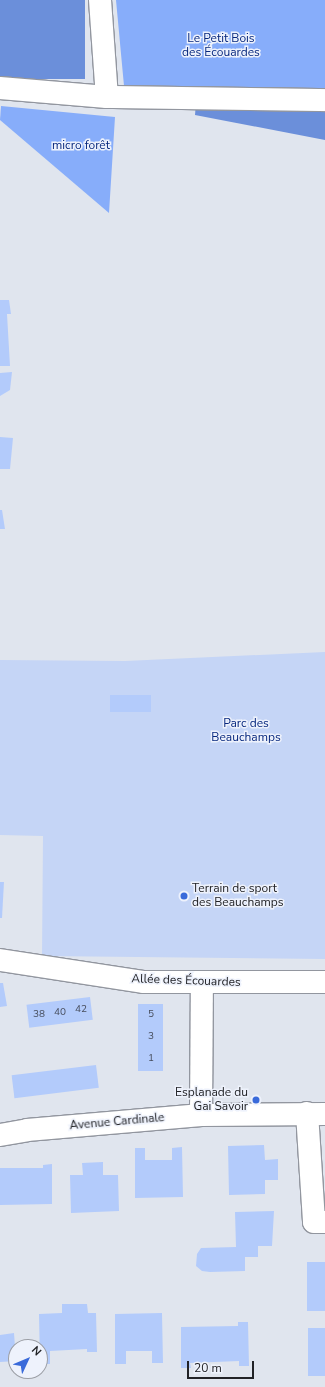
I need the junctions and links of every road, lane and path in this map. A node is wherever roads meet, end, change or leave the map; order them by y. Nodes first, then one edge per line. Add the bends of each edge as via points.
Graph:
1 (100, 0) edge
2 (0, 88) edge
3 (107, 97) junction
4 (325, 100) edge
5 (0, 960) edge
6 (325, 982) edge
7 (202, 983) junction
8 (316, 1113) edge
9 (201, 1115) junction
10 (0, 1135) edge
11 (325, 1222) edge

1 - 3 street
2 - 3 street
3 - 4 street
5 - 7 street, Allée des Écouardes via 144,982
6 - 7 street, Allée des Écouardes
7 - 9 street
8 - 9 street, Avenue Cardinale via 296,1116
8 - 11 street via 314,1222
9 - 10 street, Avenue Cardinale via 27,1130

